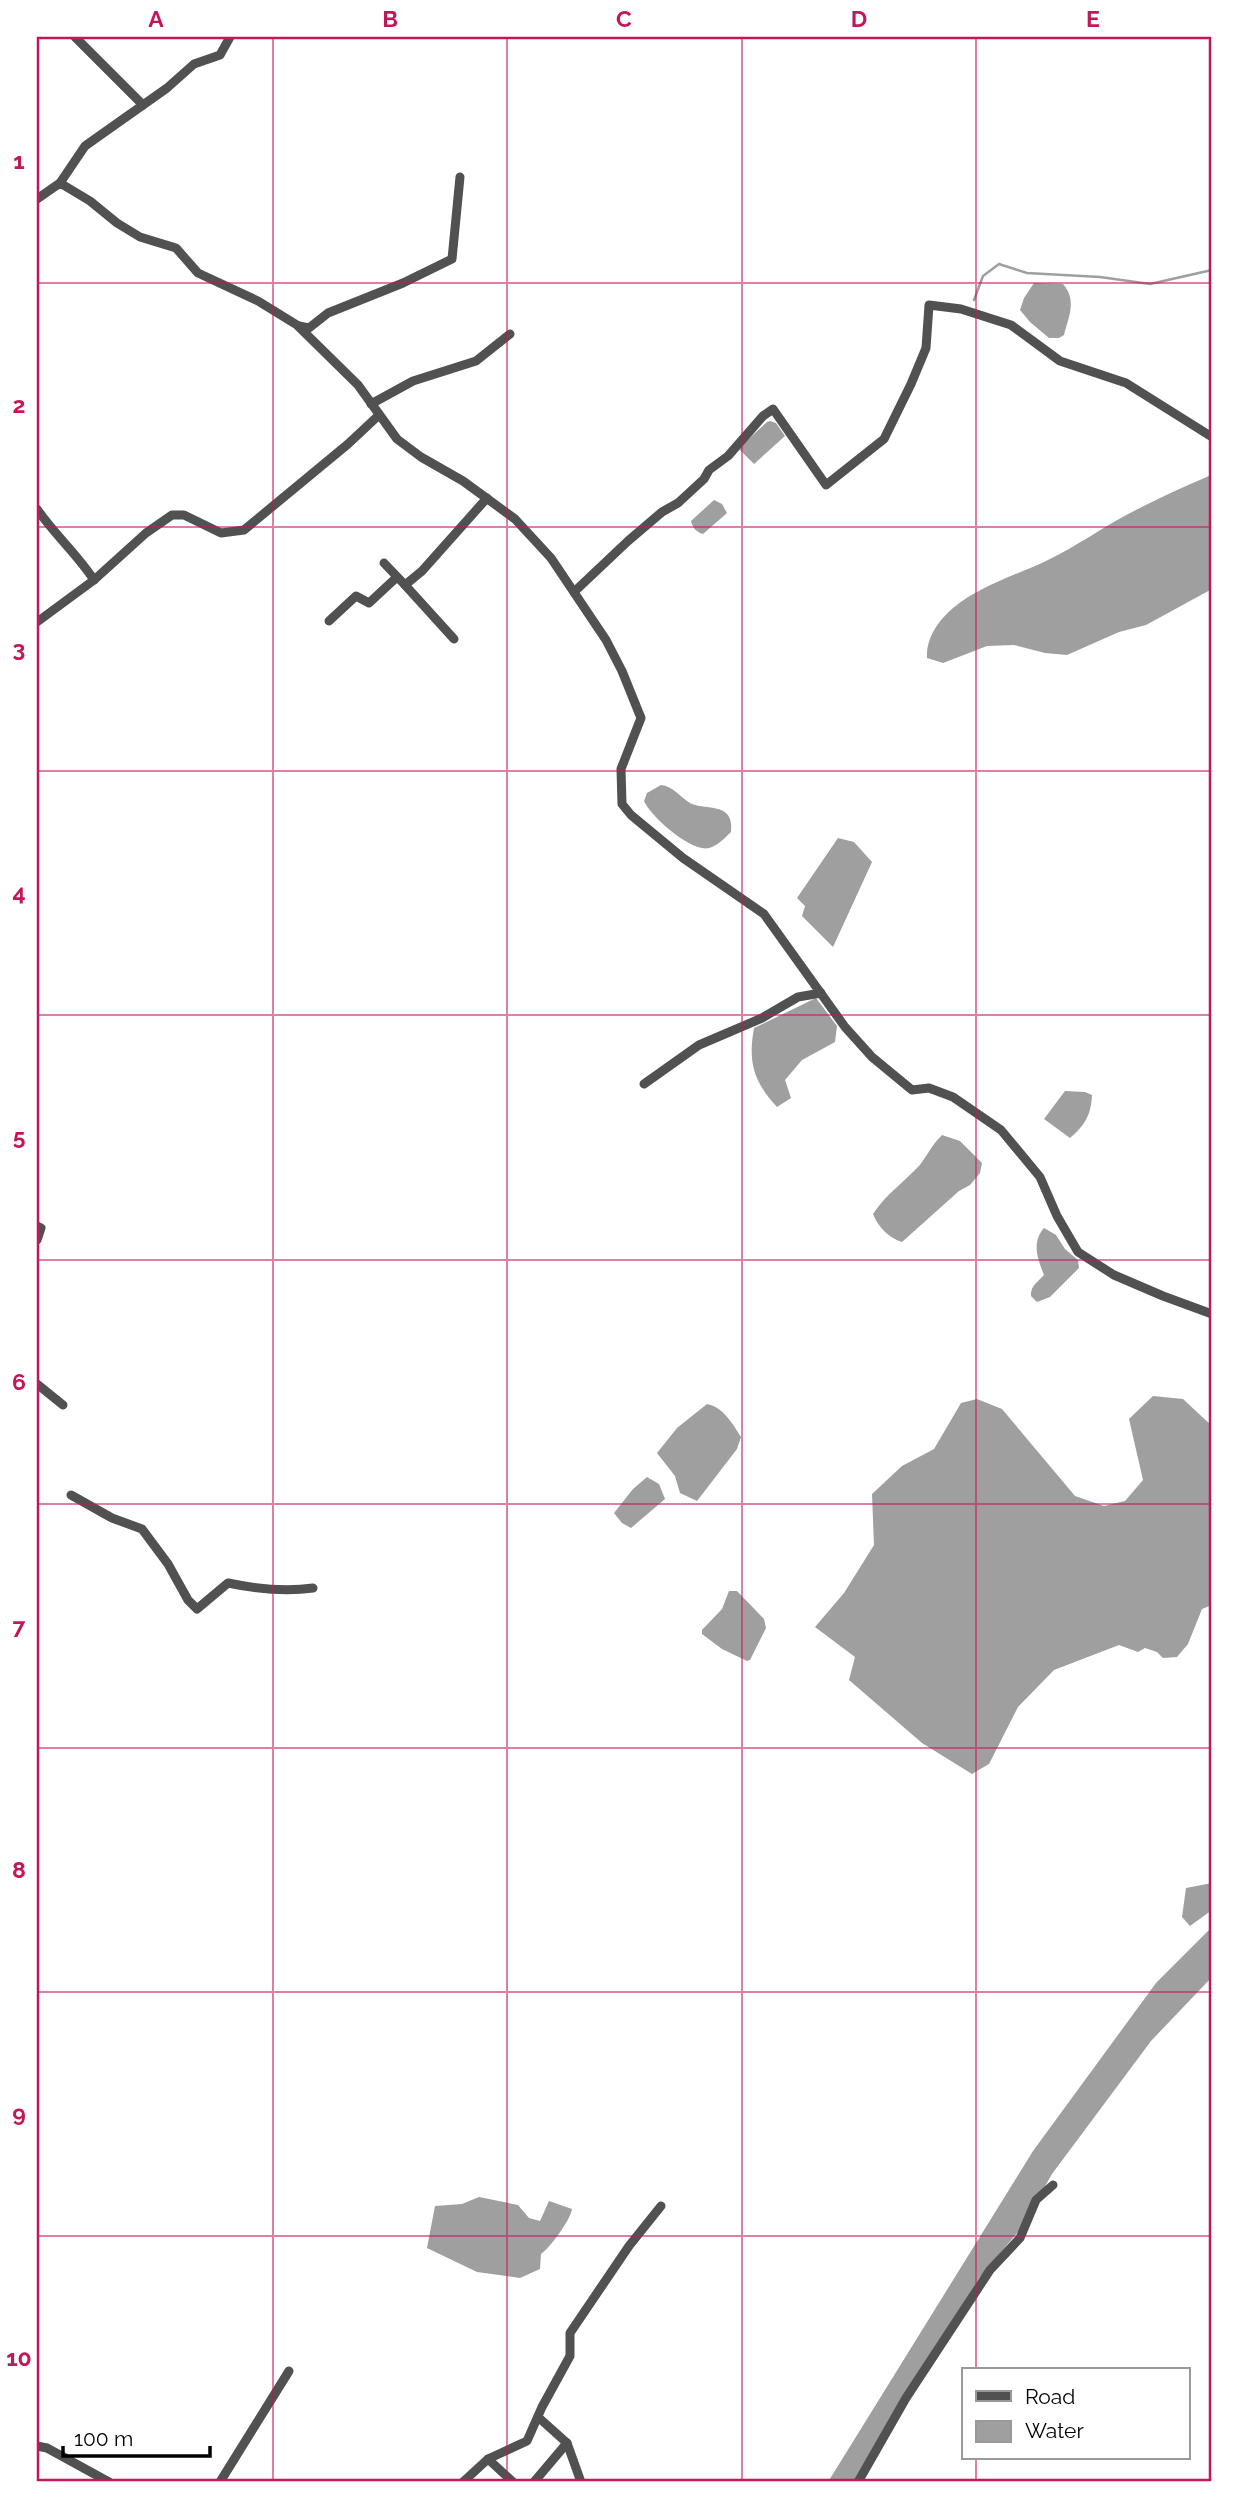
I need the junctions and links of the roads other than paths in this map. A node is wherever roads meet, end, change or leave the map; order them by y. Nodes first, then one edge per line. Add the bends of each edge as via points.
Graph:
1 (75, 37) edge
2 (230, 37) edge
3 (143, 105) junction
4 (460, 177) dead end
5 (60, 183) junction
6 (37, 199) edge
7 (297, 325) junction
8 (509, 334) dead end
9 (371, 404) junction
10 (379, 415) junction
11 (1212, 437) edge
12 (487, 498) junction
13 (37, 509) edge
14 (384, 563) dead end
15 (397, 577) junction
16 (94, 580) junction
17 (405, 585) junction
18 (574, 592) junction
19 (329, 621) dead end
20 (37, 622) edge
21 (454, 639) dead end
22 (821, 993) junction
23 (644, 1084) dead end
24 (37, 1226) edge
25 (37, 1240) edge
26 (1212, 1314) edge
27 (37, 1384) edge
28 (63, 1405) dead end
29 (71, 1495) dead end
30 (313, 1588) dead end
31 (1053, 2185) dead end
32 (661, 2206) dead end
33 (289, 2371) dead end
34 (538, 2417) junction
35 (567, 2443) junction
36 (37, 2446) edge
37 (488, 2459) junction
38 (109, 2482) edge
39 (220, 2482) edge
40 (463, 2482) edge
41 (513, 2482) edge
42 (534, 2482) edge
43 (581, 2482) edge
44 (858, 2482) edge

1 - 3 street
2 - 3 street via 220,55 194,64
3 - 5 street via 85,146
4 - 7 street via 452,259 328,313 309,328
5 - 6 street
5 - 7 street via 140,237 176,248 198,273
7 - 9 street via 358,385
8 - 9 street via 476,361 413,381
9 - 10 street
10 - 12 street via 397,439
10 - 16 street via 244,530 220,533 184,514 172,515
11 - 18 street via 1126,383 1060,360 1011,325 961,309 929,305 926,348 884,439 826,485 773,409 678,503 636,534
12 - 17 street
12 - 18 street via 551,558
13 - 16 street
14 - 15 street
15 - 17 street
15 - 19 street via 369,603 356,596
16 - 20 street
17 - 21 street
18 - 22 street via 606,640 641,718 621,769 622,804 683,858 764,914
22 - 23 street via 798,997 699,1045
22 - 26 street via 872,1057 912,1090 929,1088 953,1097 1001,1130 1040,1177 1078,1252 1114,1275
24 - 25 street via 41,1228
27 - 28 street
29 - 30 street via 142,1529 197,1609 228,1583 297,1591
31 - 44 street via 1036,2200 1020,2238 990,2270 906,2398
32 - 34 street via 569,2333 570,2356
33 - 39 street
34 - 35 street
34 - 37 street via 527,2441
35 - 42 street
35 - 43 street
36 - 38 street
37 - 40 street
37 - 41 street

